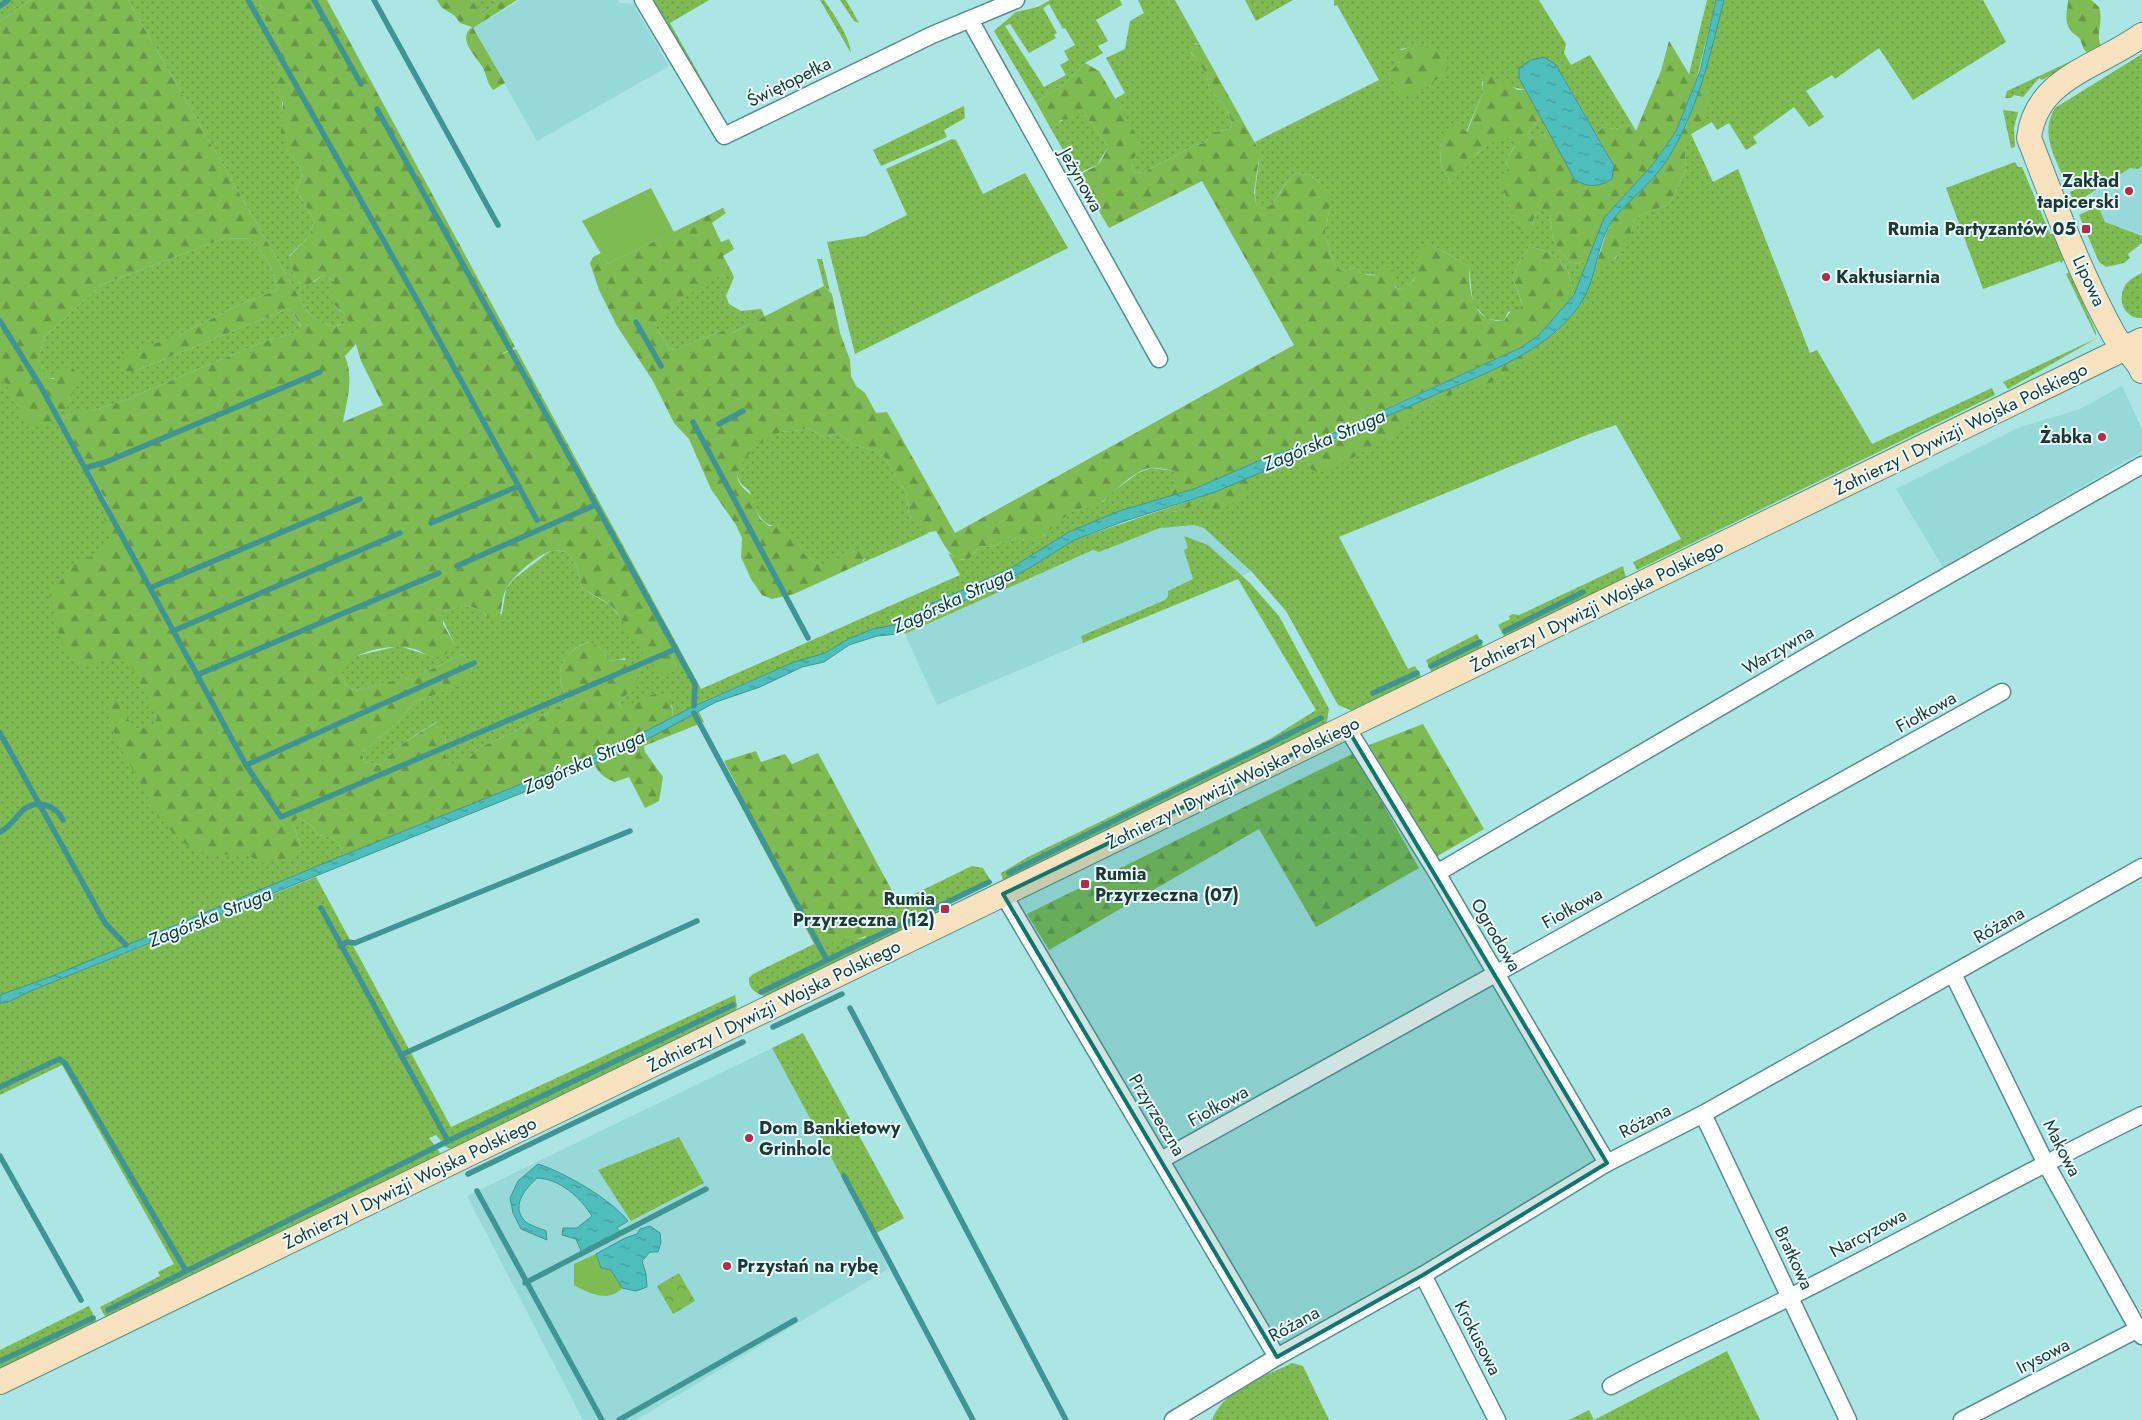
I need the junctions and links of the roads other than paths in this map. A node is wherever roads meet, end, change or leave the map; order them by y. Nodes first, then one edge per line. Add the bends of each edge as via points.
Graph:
1 (644, 0) edge
2 (1016, 0) edge
3 (970, 20) junction
4 (2142, 35) edge
5 (2134, 344) edge
6 (1159, 359) dead end
7 (2142, 371) edge
8 (2142, 465) edge
9 (2002, 692) dead end
10 (1347, 728) junction
11 (2142, 867) edge
12 (1437, 873) junction
13 (1003, 894) junction
14 (1495, 974) junction
15 (1953, 974) junction
16 (1703, 1114) junction
17 (2142, 1115) edge
18 (1161, 1160) junction
19 (2045, 1162) junction
20 (1607, 1163) junction
21 (1423, 1275) junction
22 (1790, 1297) junction
23 (2141, 1331) edge
24 (1277, 1357) junction
25 (0, 1382) edge
26 (1611, 1386) dead end
27 (1173, 1420) edge
28 (1497, 1420) edge
29 (1848, 1420) edge
30 (1962, 1420) edge

1 - 3 street, Świętopełka via 724,136 932,35
2 - 3 street, Świętopełka
3 - 6 street, Jeżynowa
4 - 5 street, Lipowa via 2124,49 2063,80 2037,106 2030,121 2029,138 2047,186 2116,337
5 - 7 street, Lipowa
5 - 10 street, Żołnierzy I Dywizji Wojska Polskiego
8 - 12 street, Warzywna via 1844,634
9 - 14 street, Fiołkowa
10 - 12 street, Ogrodowa
10 - 13 street, Żołnierzy I Dywizji Wojska Polskiego
11 - 15 street, Różana
12 - 14 street, Ogrodowa
13 - 18 street, Przyrzeczna
13 - 25 street, Żołnierzy I Dywizji Wojska Polskiego
14 - 18 street, Fiołkowa
14 - 20 street, Ogrodowa
15 - 16 street, Różana
15 - 19 street, Makowa
16 - 20 street, Różana
16 - 22 street, Bratkowa
17 - 19 street, Narcyzowa
18 - 24 street, Przyrzeczna
19 - 22 street, Narcyzowa
19 - 23 street, Makowa
20 - 21 street, Różana
21 - 24 street, Różana
21 - 28 street, Krokusowa
22 - 26 street, Narcyzowa
22 - 29 street, Bratkowa
23 - 30 street, Irysowa
24 - 27 street, Różana

